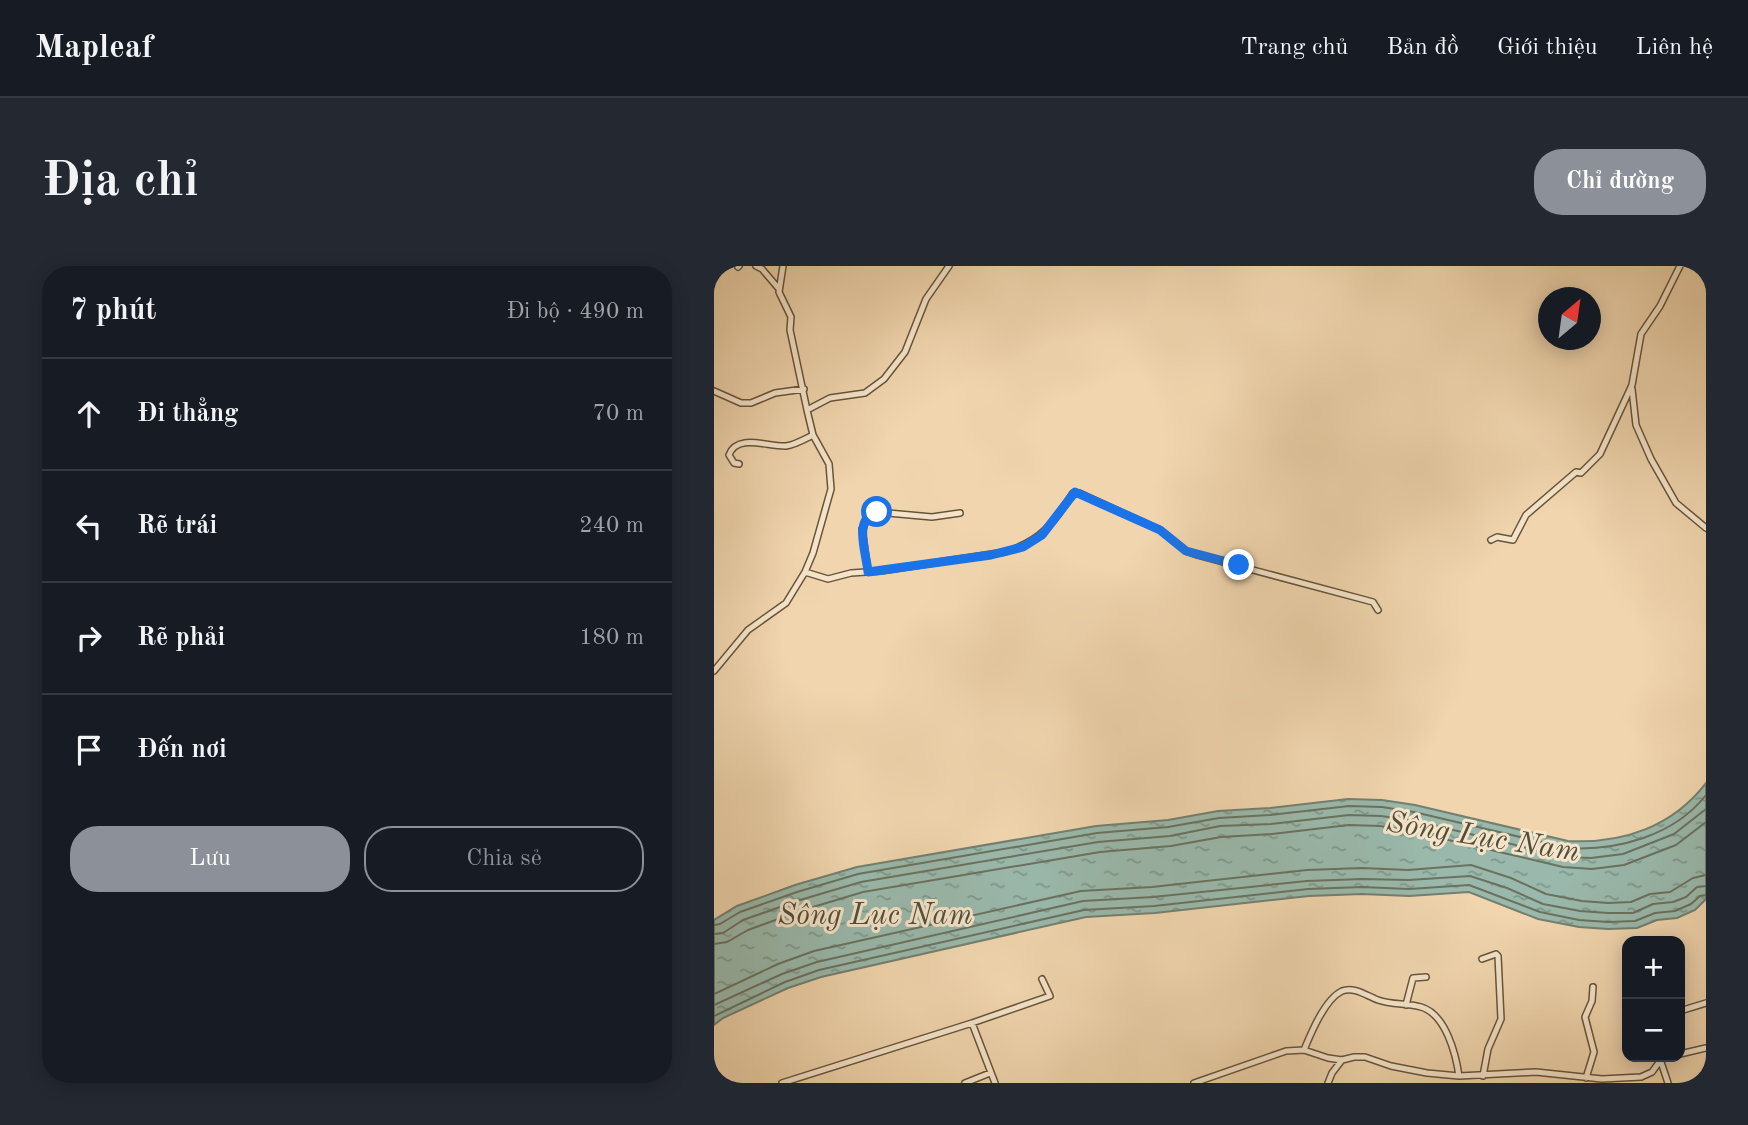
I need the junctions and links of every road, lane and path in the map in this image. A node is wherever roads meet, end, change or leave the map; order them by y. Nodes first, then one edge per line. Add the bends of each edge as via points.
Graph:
1 (756, 266) edge
2 (783, 266) edge
3 (949, 266) edge
4 (1681, 266) edge
5 (779, 289) junction
6 (1632, 385) junction
7 (804, 389) junction
8 (714, 391) edge
9 (807, 410) junction
10 (813, 435) junction
11 (739, 464) dead end
12 (960, 513) dead end
13 (1706, 528) edge
14 (1491, 540) dead end
15 (805, 572) junction
16 (868, 572) junction
17 (1378, 610) dead end
18 (714, 671) edge
19 (1482, 959) dead end
20 (1426, 977) dead end
21 (1042, 979) dead end
22 (1593, 987) dead end
23 (1706, 1003) edge
24 (1406, 1005) junction
25 (1685, 1009) edge
26 (972, 1023) junction
27 (1706, 1048) edge
28 (1304, 1049) junction
29 (1685, 1053) edge
30 (1342, 1060) junction
31 (1661, 1062) edge
32 (1665, 1062) edge
33 (990, 1073) junction
34 (1519, 1073) junction
35 (1444, 1075) junction
36 (1459, 1076) junction
37 (1483, 1076) junction
38 (1586, 1078) junction
39 (1208, 1080) edge
40 (782, 1083) edge
41 (965, 1083) edge
42 (995, 1083) edge
43 (1194, 1083) edge
44 (1328, 1083) edge
45 (1442, 1083) edge
46 (1520, 1083) edge
47 (1668, 1083) edge

1 - 5 street
2 - 5 street
3 - 9 street via 926,299 905,352 884,379 865,393 830,398
4 - 6 street via 1640,334
5 - 7 street via 791,317
6 - 13 street via 1636,425 1651,458 1676,503
6 - 14 street via 1597,458 1530,509 1513,540
7 - 8 street via 775,393 751,403
7 - 9 street
9 - 10 street
10 - 11 street via 787,446 741,443 729,455
10 - 15 street via 829,464 831,489
12 - 16 street via 870,514 862,529
15 - 16 street via 828,579
15 - 18 street via 786,603 748,630
16 - 17 street via 1023,547 1042,535 1073,494 1079,493 1160,530 1186,551 1373,602
19 - 37 street via 1496,954 1499,958 1501,1014
20 - 24 street via 1414,976
21 - 26 street via 1050,996
22 - 38 street via 1585,1017 1594,1052
23 - 25 street
24 - 28 street via 1344,990 1332,999
24 - 36 street via 1435,1016 1454,1047
26 - 33 street
26 - 40 street
27 - 29 street
28 - 30 street
28 - 39 street via 1286,1051
30 - 35 street via 1365,1057
30 - 44 street
31 - 38 street via 1640,1077
32 - 47 street
33 - 41 street
33 - 42 street
34 - 37 street
34 - 38 street
34 - 46 street
35 - 36 street
35 - 45 street
36 - 37 street
39 - 43 street

